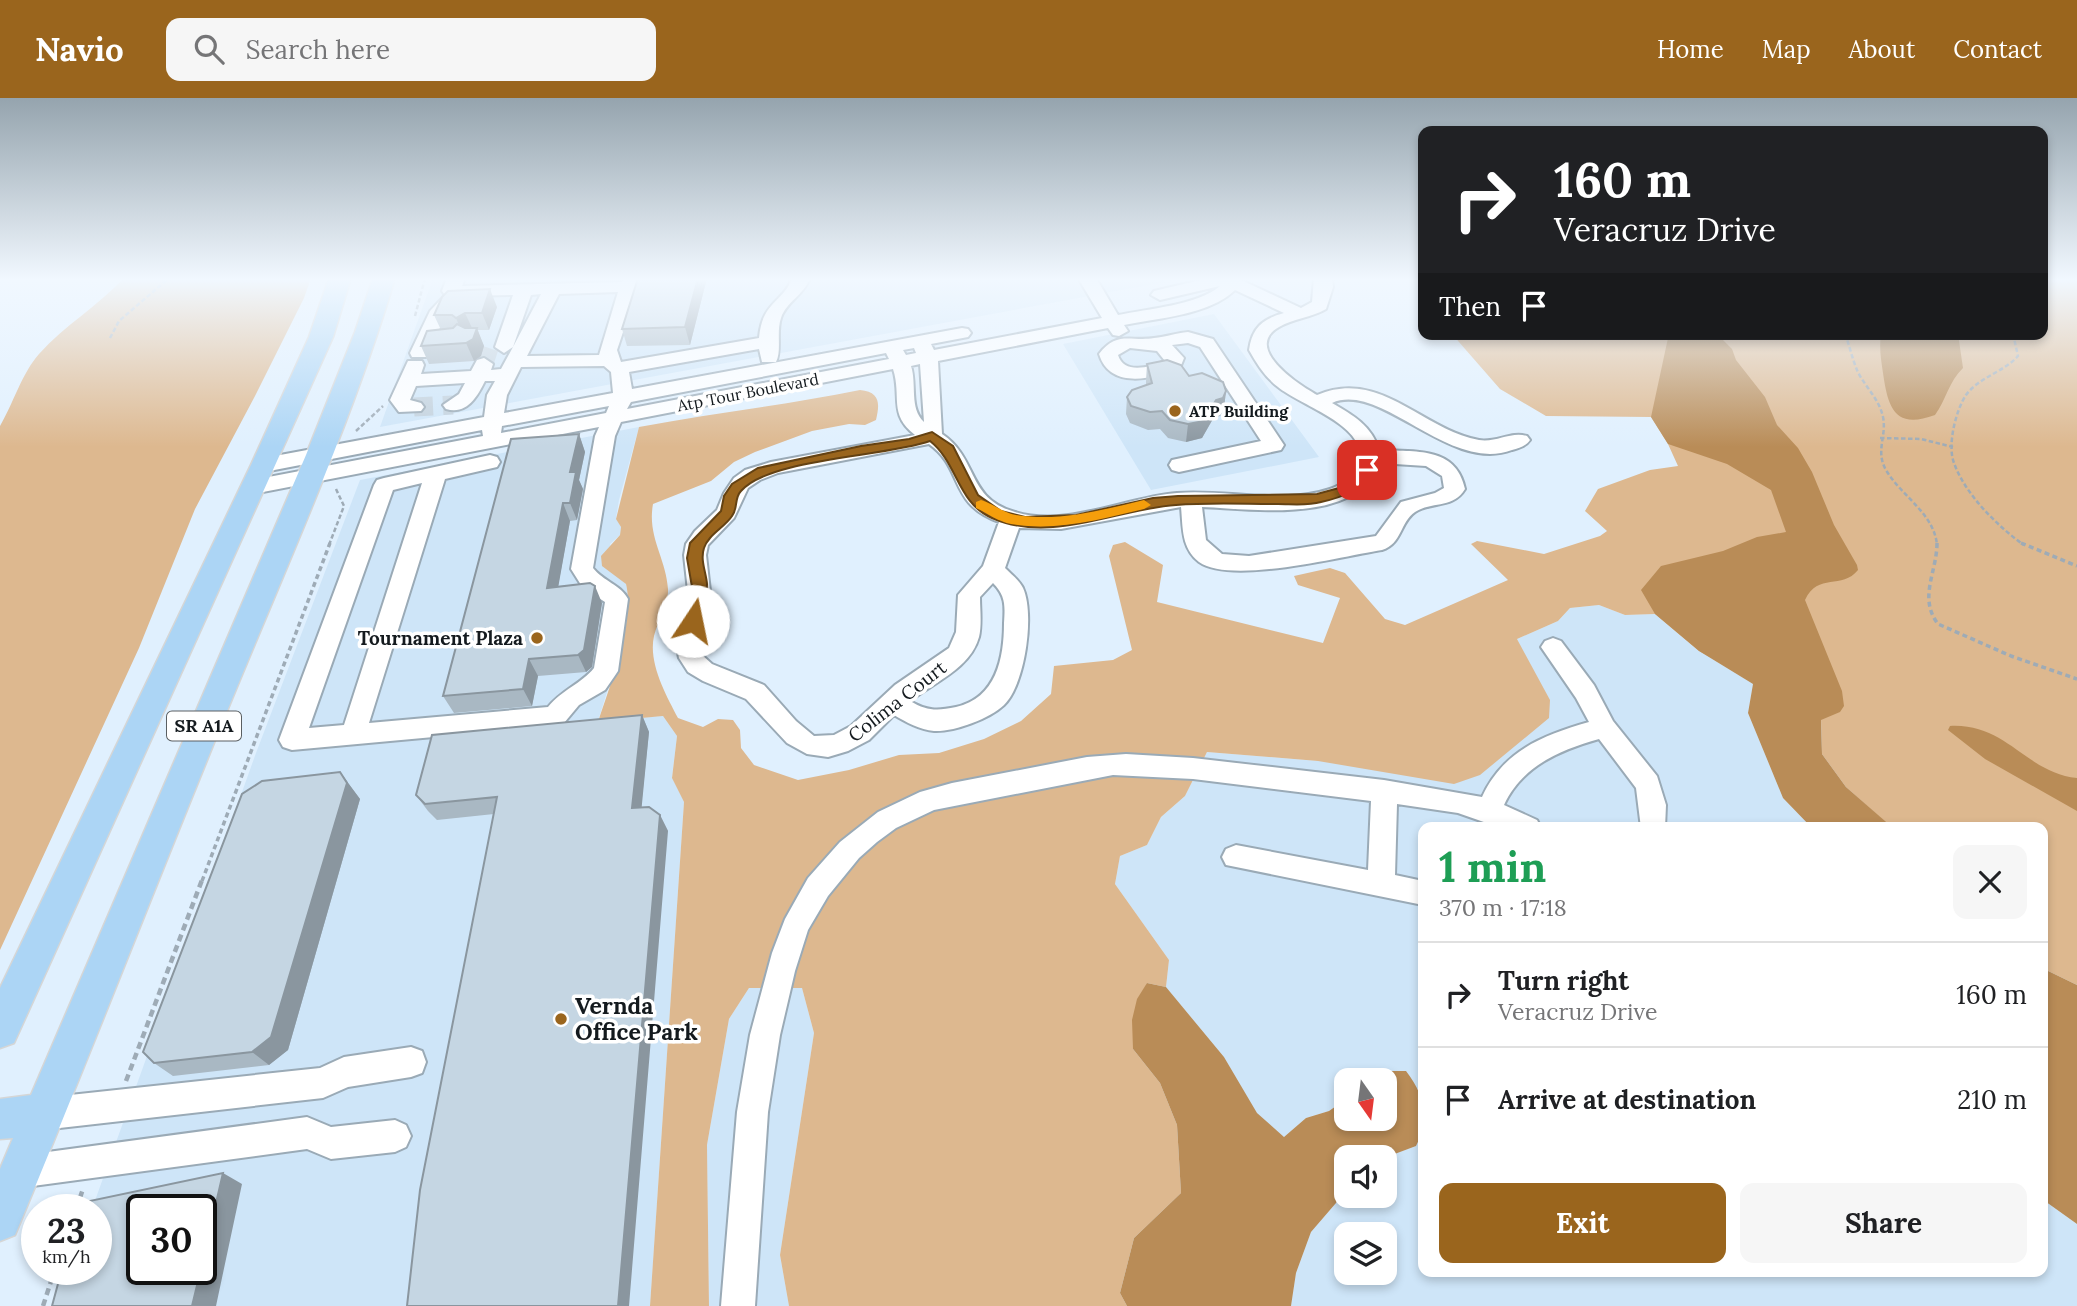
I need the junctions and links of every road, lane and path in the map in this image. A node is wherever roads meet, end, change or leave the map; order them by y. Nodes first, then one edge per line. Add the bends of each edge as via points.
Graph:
1 (112, 334) edge
2 (322, 334) edge
3 (366, 334) edge
4 (434, 334) edge
5 (502, 334) edge
6 (530, 334) edge
7 (613, 334) edge
8 (769, 334) edge
9 (1000, 334) edge
10 (1122, 334) edge
11 (1262, 334) edge
12 (110, 338) dead end
13 (1847, 340) edge
14 (2014, 340) edge
15 (767, 342) junction
16 (1128, 342) junction
17 (1154, 344) junction
18 (924, 349) junction
19 (491, 358) junction
20 (429, 360) junction
21 (614, 364) junction
22 (901, 370) junction
23 (773, 378) junction
24 (932, 401) junction
25 (1315, 403) junction
26 (384, 404) dead end
27 (453, 405) tunnel mouth
28 (414, 407) dead end
29 (619, 407) junction
30 (908, 414) junction
31 (492, 421) junction
32 (1450, 435) junction
33 (932, 436) junction
34 (1880, 439) junction
35 (1520, 440) dead end
36 (1953, 447) junction
37 (490, 452) junction
38 (1370, 456) junction
39 (1429, 460) junction
40 (329, 463) junction
41 (1180, 465) dead end
42 (436, 473) junction
43 (258, 476) junction
44 (1191, 500) junction
45 (1011, 519) junction
46 (2077, 566) edge
47 (993, 570) junction
48 (1553, 647) dead end
49 (2077, 679) edge
50 (892, 702) junction
51 (1604, 727) junction
52 (354, 735) junction
53 (1384, 791) junction
54 (1489, 810) junction
55 (1515, 822) edge
56 (1653, 822) edge
57 (1236, 857) dead end
58 (1381, 884) junction
59 (1418, 892) edge
60 (0, 1030) edge
61 (411, 1062) dead end
62 (116, 1105) junction
63 (42, 1114) junction
64 (0, 1119) edge
65 (395, 1136) dead end
66 (94, 1162) junction
67 (9, 1174) edge
68 (82, 1194) edge
69 (0, 1220) edge
70 (50, 1285) edge
71 (43, 1306) edge
72 (738, 1306) edge

1 - 12 path
2 - 43 main road, SR A1A
3 - 40 main road, SR A1A
4 - 20 street
5 - 19 street
6 - 19 street
7 - 21 street via 608,350
8 - 15 street
9 - 18 street, Atp Tour Boulevard
10 - 16 street
11 - 25 street via 1258,350 1276,378
13 - 34 path via 1857,370 1883,416
14 - 36 path via 2018,356 2010,367 1966,395
15 - 21 street
15 - 23 street
16 - 17 street
16 - 17 street via 1115,347 1107,358 1113,368 1125,372 1153,371 1172,364 1175,358 1169,350
17 - 41 street via 1186,337 1207,344 1274,445
18 - 22 street, Atp Tour Boulevard
18 - 24 street
19 - 20 street
19 - 21 street
19 - 27 street via 467,398
19 - 31 street via 497,395
20 - 28 street via 400,400 406,408
21 - 29 street
22 - 23 street, Atp Tour Boulevard
22 - 24 street
22 - 30 street via 891,404 893,411
23 - 29 street, Atp Tour Boulevard
24 - 30 street
24 - 33 street via 936,421
25 - 32 street via 1338,393 1359,393
25 - 38 street via 1355,424 1369,445
26 - 40 path
29 - 31 street, Atp Tour Boulevard
29 - 37 street, Atp Tour Boulevard
29 - 52 street via 605,436 582,569 591,582 617,599 606,671 596,683 570,698 555,716
30 - 33 street via 912,423
31 - 37 street
31 - 40 street, Atp Tour Boulevard
32 - 35 street via 1485,449 1505,448
32 - 39 street
33 - 45 street via 948,449 972,498
33 - 50 street, Colima Court via 758,472 736,487 727,513 704,534 695,552 700,587 689,642 690,656 703,671 756,692 800,742 811,746 844,743
34 - 36 path via 1921,439
34 - 49 path via 1878,448 1885,468 1932,527 1937,541 1927,599 1935,622
36 - 46 path via 1952,459 1966,483 2018,542
37 - 40 street, Atp Tour Boulevard
37 - 42 street
38 - 39 street
38 - 44 street via 1361,478 1331,496
39 - 44 street via 1452,474 1455,489 1444,498 1406,508 1389,538 1367,546 1249,564 1218,561 1195,542
40 - 43 street, Atp Tour Boulevard
40 - 62 path via 344,506
40 - 63 main road, SR A1A
42 - 52 street
42 - 52 street via 382,488 292,740
43 - 60 main road, SR A1A
44 - 45 street via 1153,503 1076,520
45 - 47 street, Colima Court
47 - 50 street, Colima Court via 969,595 964,646
47 - 50 street via 1004,578 1016,600 1016,641 997,697 977,712 935,721
48 - 51 street
51 - 54 street via 1539,750 1517,765 1495,793
51 - 56 street via 1648,784
53 - 54 street
53 - 58 street
53 - 72 street via 1209,770 1093,766 928,801 887,821 849,851 822,881 795,928 766,1026 746,1171
54 - 55 street
57 - 58 street
58 - 59 street
61 - 62 street via 344,1072 323,1083
62 - 63 street
63 - 64 main road
63 - 67 main road, SR A1A
65 - 66 street via 331,1143 307,1133
66 - 67 street
66 - 68 path
67 - 69 main road, SR A1A
70 - 71 path

